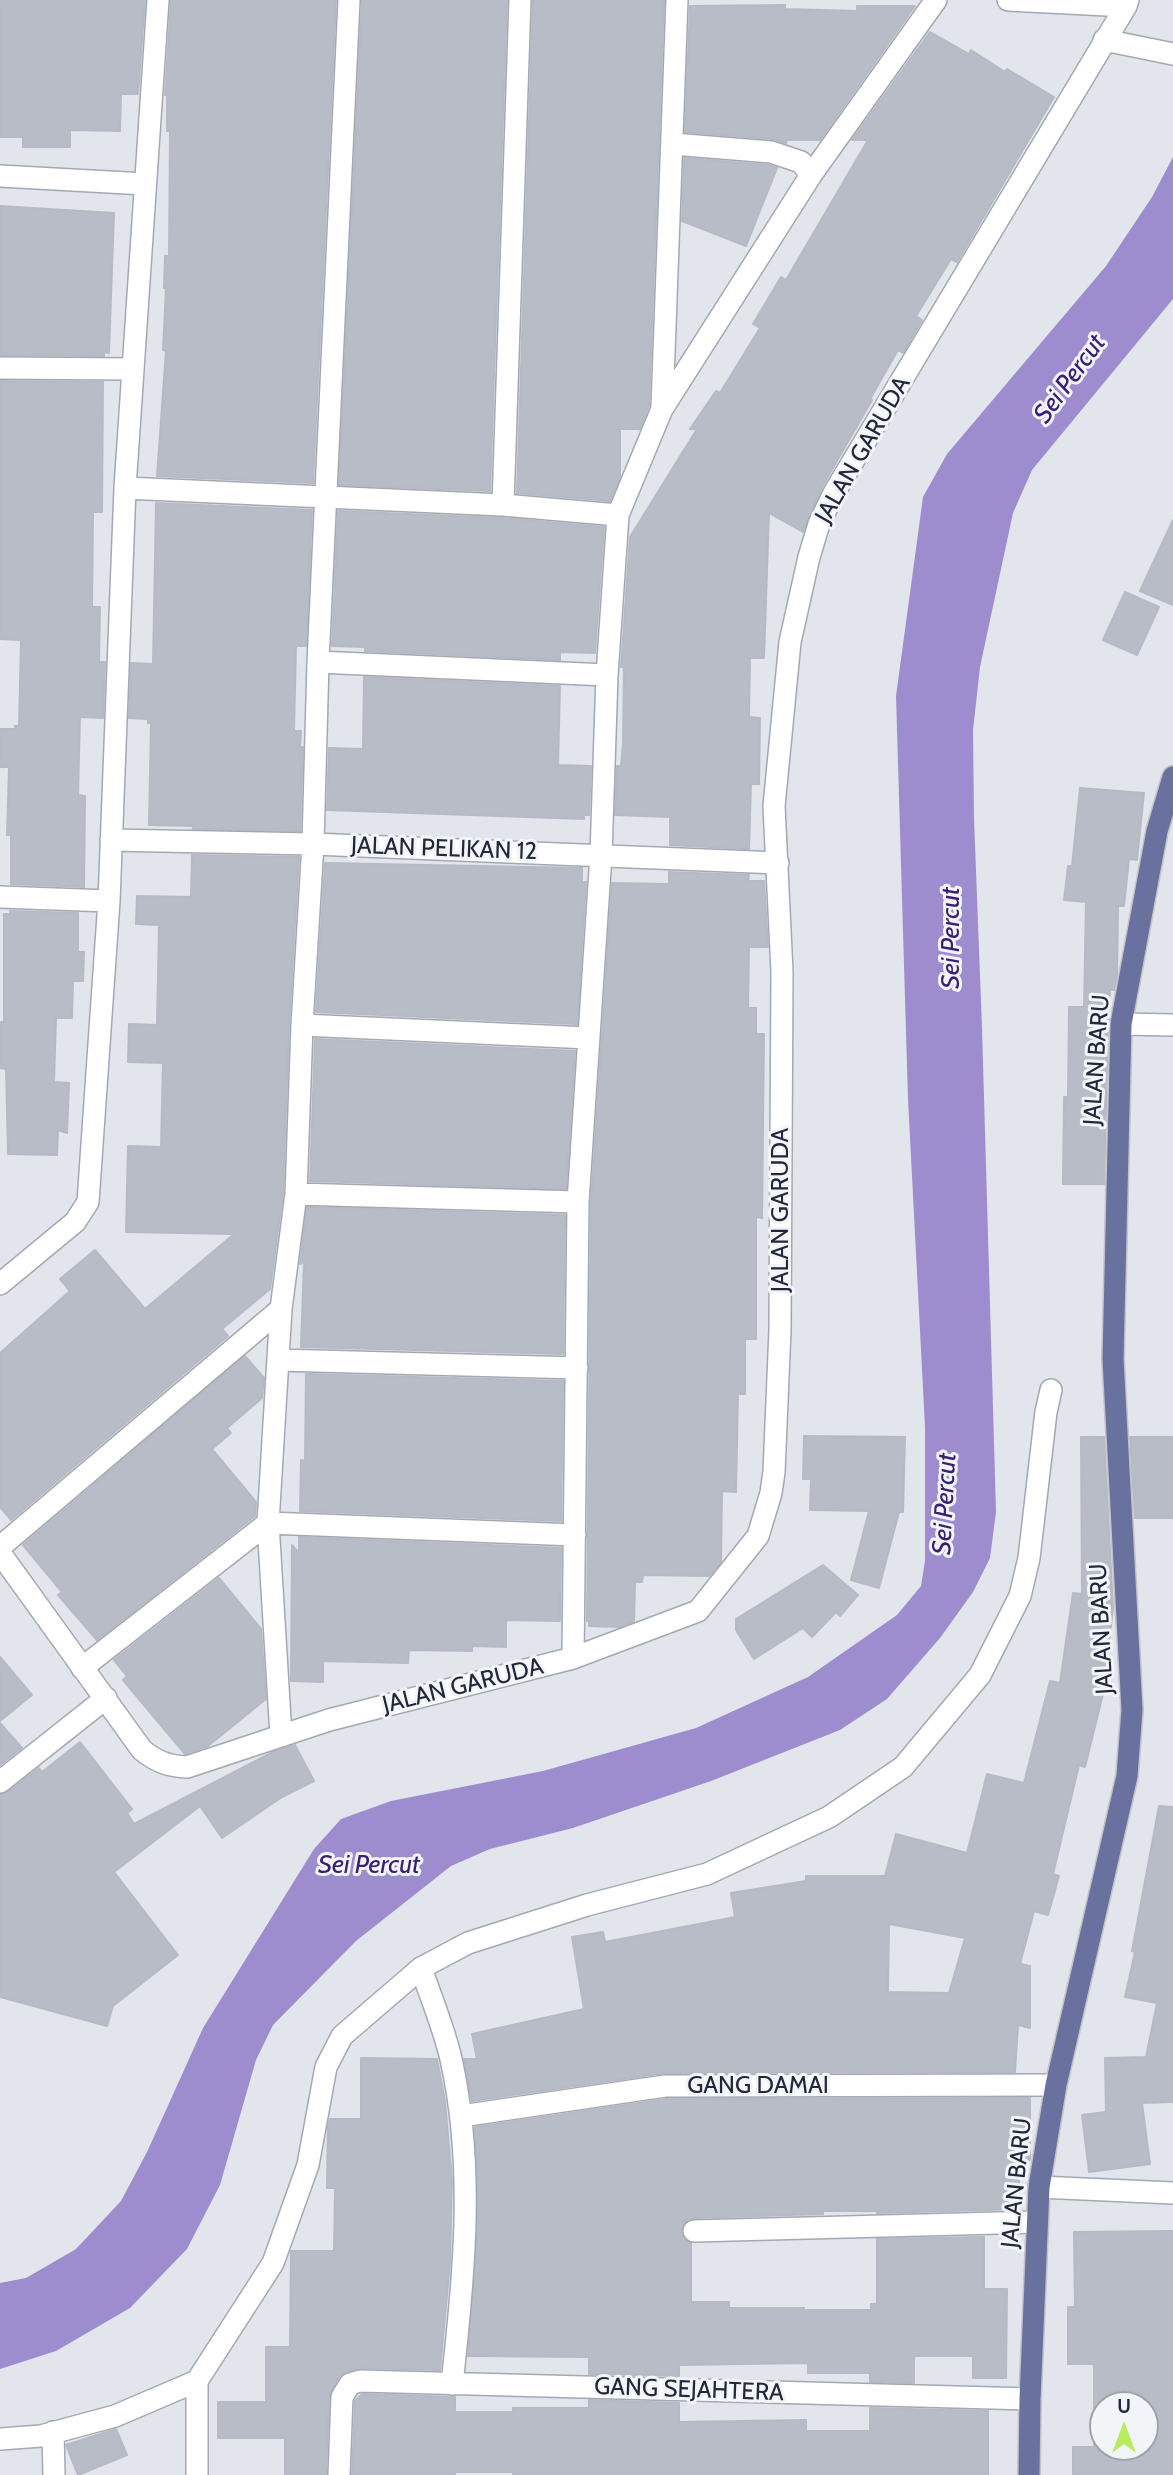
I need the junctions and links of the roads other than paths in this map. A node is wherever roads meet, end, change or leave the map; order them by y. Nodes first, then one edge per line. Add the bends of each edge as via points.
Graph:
1 (159, 0) edge
2 (349, 0) edge
3 (520, 0) edge
4 (677, 0) edge
5 (936, 0) edge
6 (1008, 0) edge
7 (1127, 3) edge
8 (1104, 40) junction
9 (1169, 54) edge
10 (673, 144) junction
11 (811, 175) junction
12 (0, 176) edge
13 (145, 184) junction
14 (0, 368) edge
15 (133, 369) junction
16 (662, 409) junction
17 (125, 488) junction
18 (326, 496) junction
19 (503, 505) junction
20 (618, 515) junction
21 (318, 662) junction
22 (607, 675) junction
23 (1173, 777) edge
24 (111, 840) junction
25 (313, 844) junction
26 (601, 855) junction
27 (778, 863) junction
28 (0, 897) edge
29 (109, 901) junction
30 (1121, 1024) junction
31 (1173, 1025) edge
32 (302, 1026) junction
33 (589, 1038) junction
34 (296, 1194) junction
35 (578, 1202) junction
36 (0, 1284) edge
37 (281, 1309) junction
38 (279, 1360) junction
39 (577, 1368) junction
40 (1051, 1390) dead end
41 (268, 1523) junction
42 (575, 1535) junction
43 (0, 1547) edge
44 (0, 1553) edge
45 (573, 1658) junction
46 (82, 1668) junction
47 (106, 1698) junction
48 (281, 1736) junction
49 (0, 1782) edge
50 (421, 1968) junction
51 (1056, 2085) junction
52 (461, 2116) junction
53 (1039, 2187) junction
54 (1173, 2193) edge
55 (1036, 2222) junction
56 (694, 2231) dead end
57 (197, 2381) junction
58 (452, 2384) junction
59 (1030, 2399) junction
60 (53, 2432) junction
61 (0, 2439) edge
62 (54, 2475) edge
63 (197, 2475) edge
64 (339, 2475) edge
65 (1029, 2475) edge

1 - 13 street
2 - 18 street
3 - 19 street
4 - 10 street
5 - 11 street
6 - 7 street
7 - 8 street, JALAN GARUDA
8 - 9 street
8 - 27 street, JALAN GARUDA via 819,524 790,642 774,806
10 - 11 street via 771,152 801,162
10 - 16 street
11 - 16 street
12 - 13 street
13 - 15 street
14 - 15 street
15 - 17 street
16 - 20 street
17 - 18 street
17 - 24 street
18 - 19 street
18 - 21 street
19 - 20 street
20 - 22 street
21 - 22 street
21 - 25 street
22 - 26 street
23 - 30 main road, JALAN BARU via 1157,831
24 - 25 street, JALAN PELIKAN 12
24 - 29 street
25 - 26 street, JALAN PELIKAN 12
25 - 32 street
26 - 27 street, JALAN PELIKAN 12
26 - 33 street
27 - 45 street, JALAN GARUDA via 782,972 780,1316 771,1493 758,1536 698,1611
28 - 29 street
29 - 36 street via 88,1202 75,1222
30 - 31 street
30 - 51 main road, JALAN BARU via 1113,1359 1132,1710 1127,1776
32 - 33 street
32 - 34 street
33 - 35 street
34 - 35 street
34 - 37 street
35 - 39 street
37 - 38 street
37 - 43 street
38 - 39 street
38 - 41 street
39 - 42 street
40 - 50 street via 1020,1596 980,1675 903,1767 829,1818 707,1874 587,1905 468,1943
41 - 42 street
41 - 46 street
41 - 48 street
42 - 45 street
44 - 46 street, JALAN GARUDA
45 - 48 street, JALAN GARUDA
46 - 47 street, JALAN GARUDA
47 - 48 street, JALAN GARUDA via 142,1750 170,1766 187,1767
47 - 49 street
50 - 52 street via 451,2057
50 - 57 street via 342,2036 326,2067 308,2165 273,2263
51 - 52 street, GANG DAMAI via 665,2086
51 - 53 main road, JALAN BARU
52 - 58 street via 465,2217
53 - 54 street
53 - 55 main road, JALAN BARU
55 - 56 street
55 - 59 main road, JALAN BARU
57 - 60 street via 115,2416
57 - 63 street
58 - 59 street, GANG SEJAHTERA
58 - 64 street, GANG SEJAHTERA via 350,2384 342,2397
59 - 65 main road, JALAN BARU
60 - 61 street
60 - 62 street

